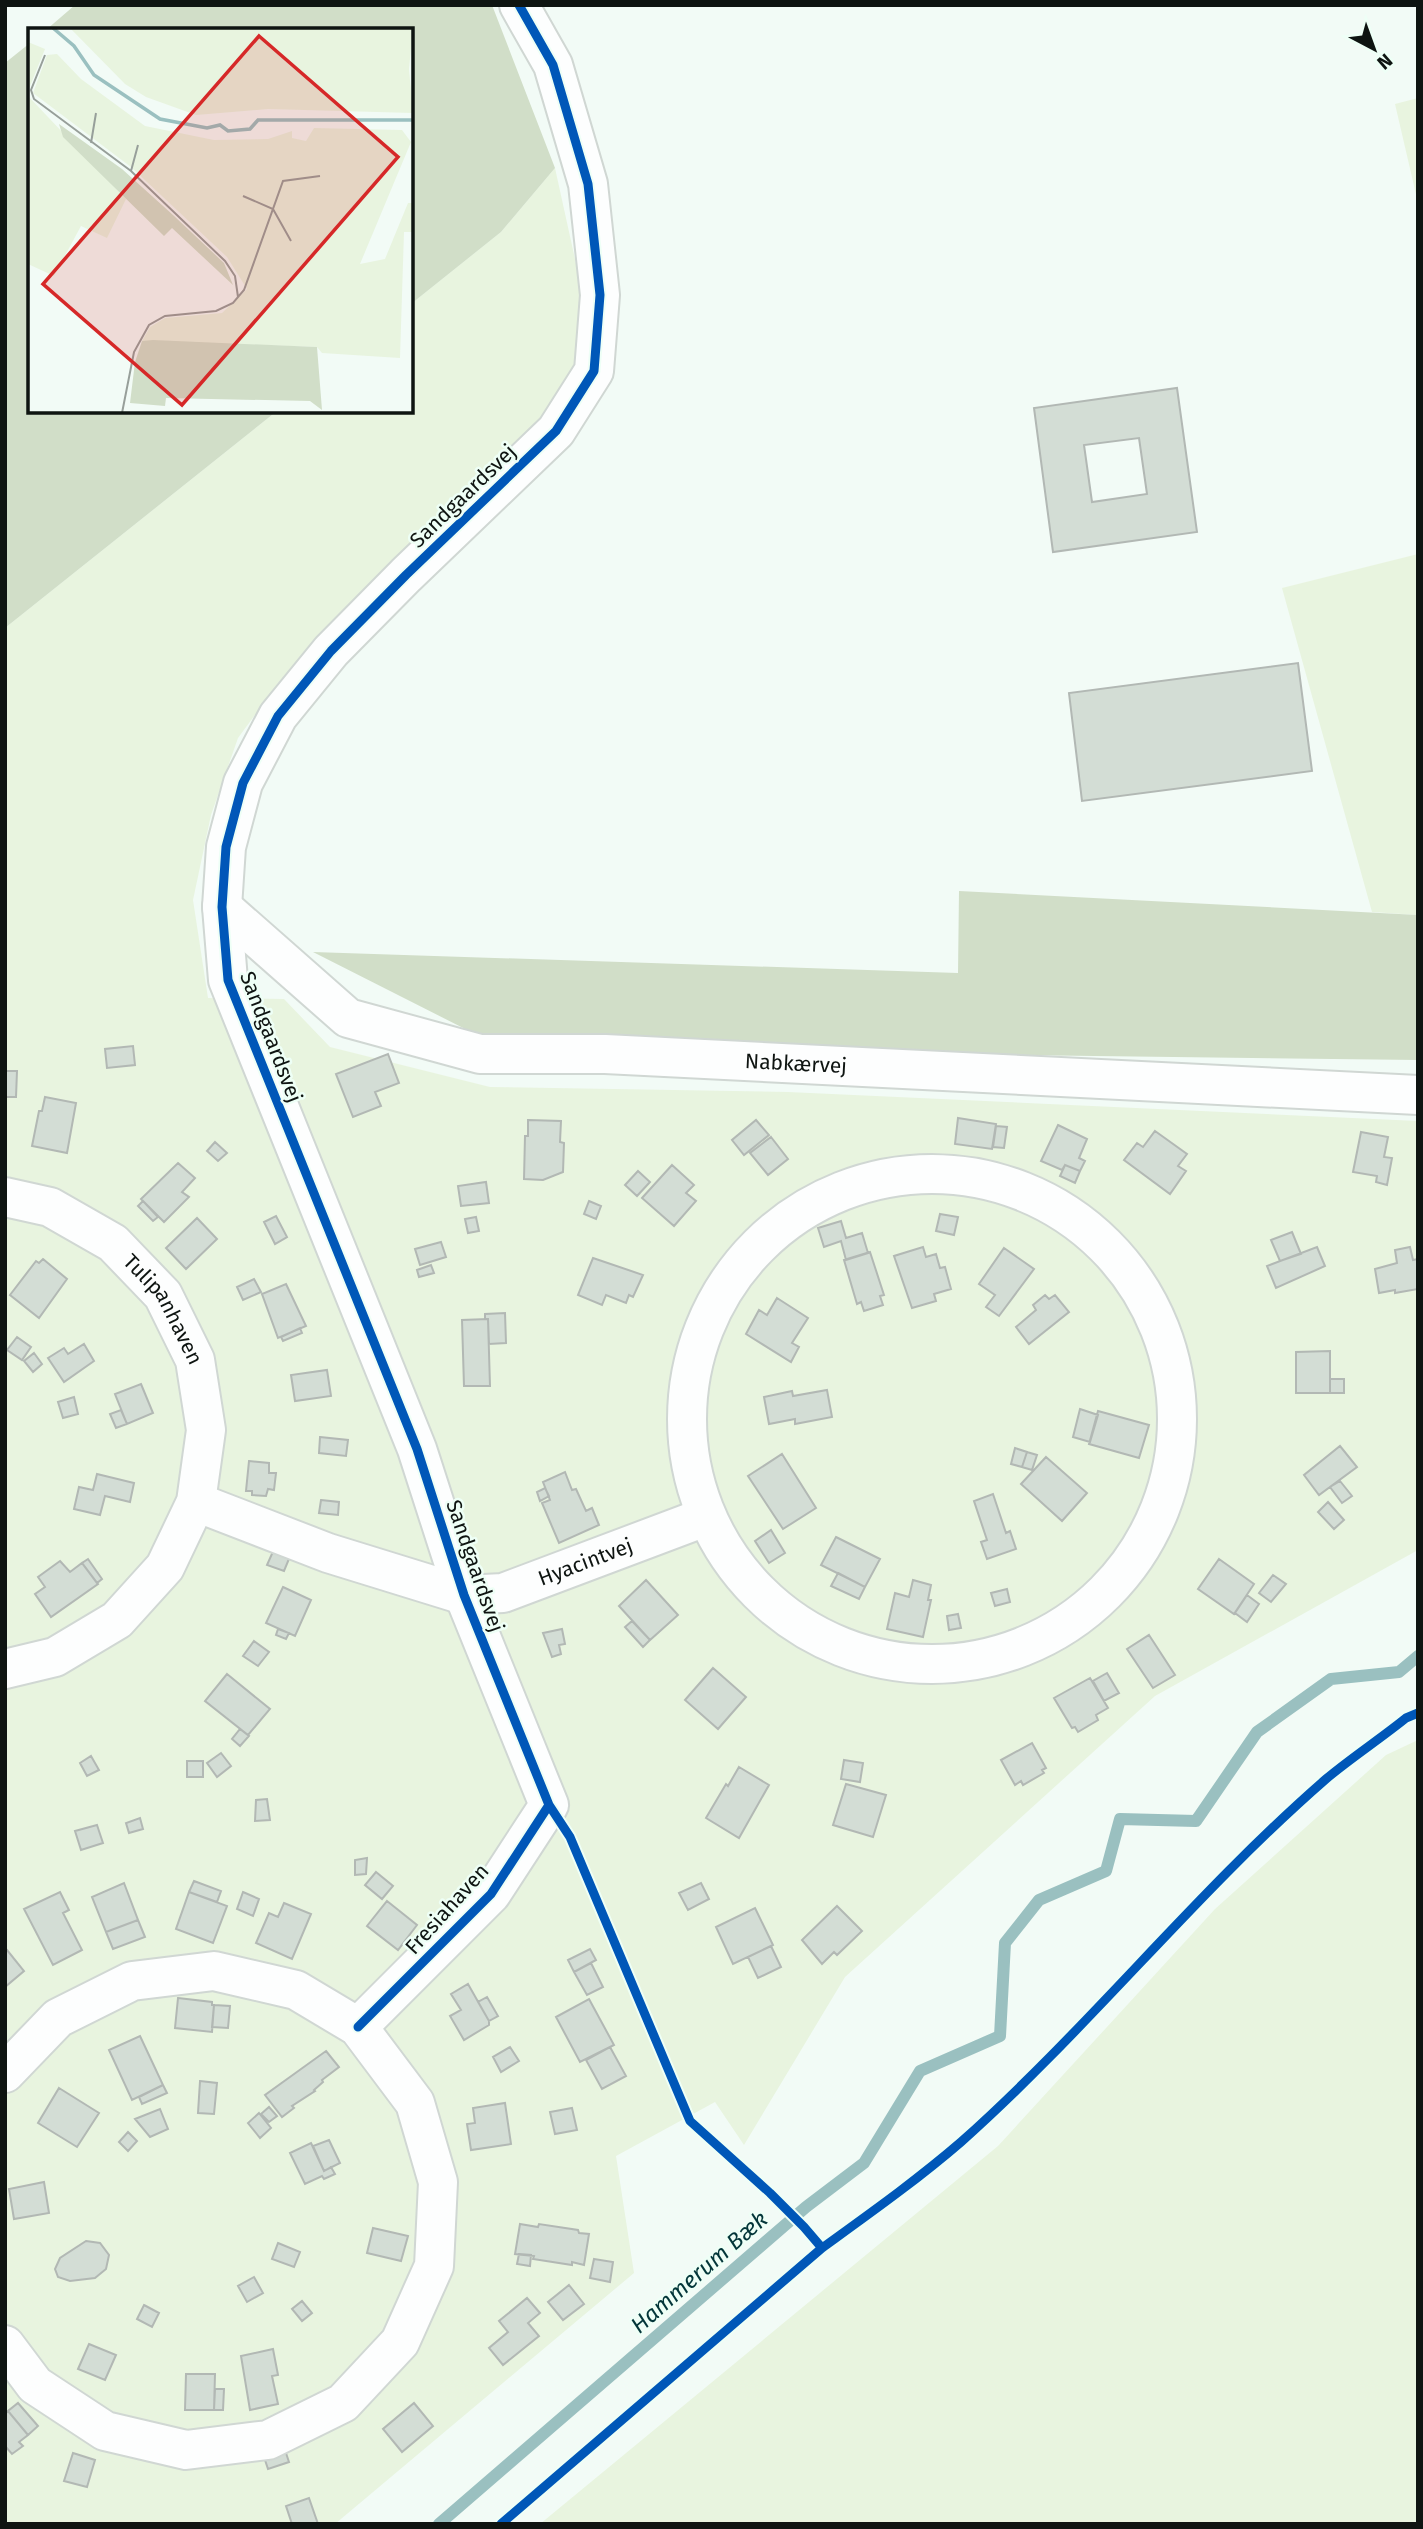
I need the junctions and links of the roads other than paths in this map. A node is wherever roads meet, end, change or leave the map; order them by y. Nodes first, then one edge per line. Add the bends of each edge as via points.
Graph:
1 (519, 5) edge
2 (222, 906) junction
3 (1418, 1095) edge
4 (5, 1198) edge
5 (196, 1502) junction
6 (705, 1517) junction
7 (464, 1595) junction
8 (5, 1669) edge
9 (548, 1804) joint
10 (358, 2027) junction
11 (5, 2073) edge
12 (5, 2345) edge

1 - 2 street, Sandgaardsvej via 553,65 588,184 600,295 594,371 556,431 331,651 278,716 243,783 226,847
2 - 3 street, Nabkærvej via 348,1018 480,1054 605,1054
2 - 7 street, Sandgaardsvej via 228,980 417,1449
4 - 5 street, Tulipanhaven via 50,1207 113,1243 163,1295 197,1371 206,1430
5 - 7 street via 328,1553
5 - 8 street, Tulipanhaven via 165,1567 117,1620 55,1657
6 - 6 street via 685,1433 695,1348 734,1271 796,1212 875,1178 961,1173 1043,1197 1112,1249 1159,1320 1179,1404 1169,1489 1130,1566 1068,1625 989,1659 904,1665 821,1640 752,1589
6 - 7 street, Hyacintvej via 503,1593
7 - 9 street, Sandgaardsvej
9 - 10 street, Fresiahaven via 491,1894
10 - 11 street via 296,1990 215,1971 132,1981 58,2018
10 - 12 street via 415,2103 438,2182 434,2266 400,2342 343,2403 268,2440 186,2450 104,2431 35,2385

